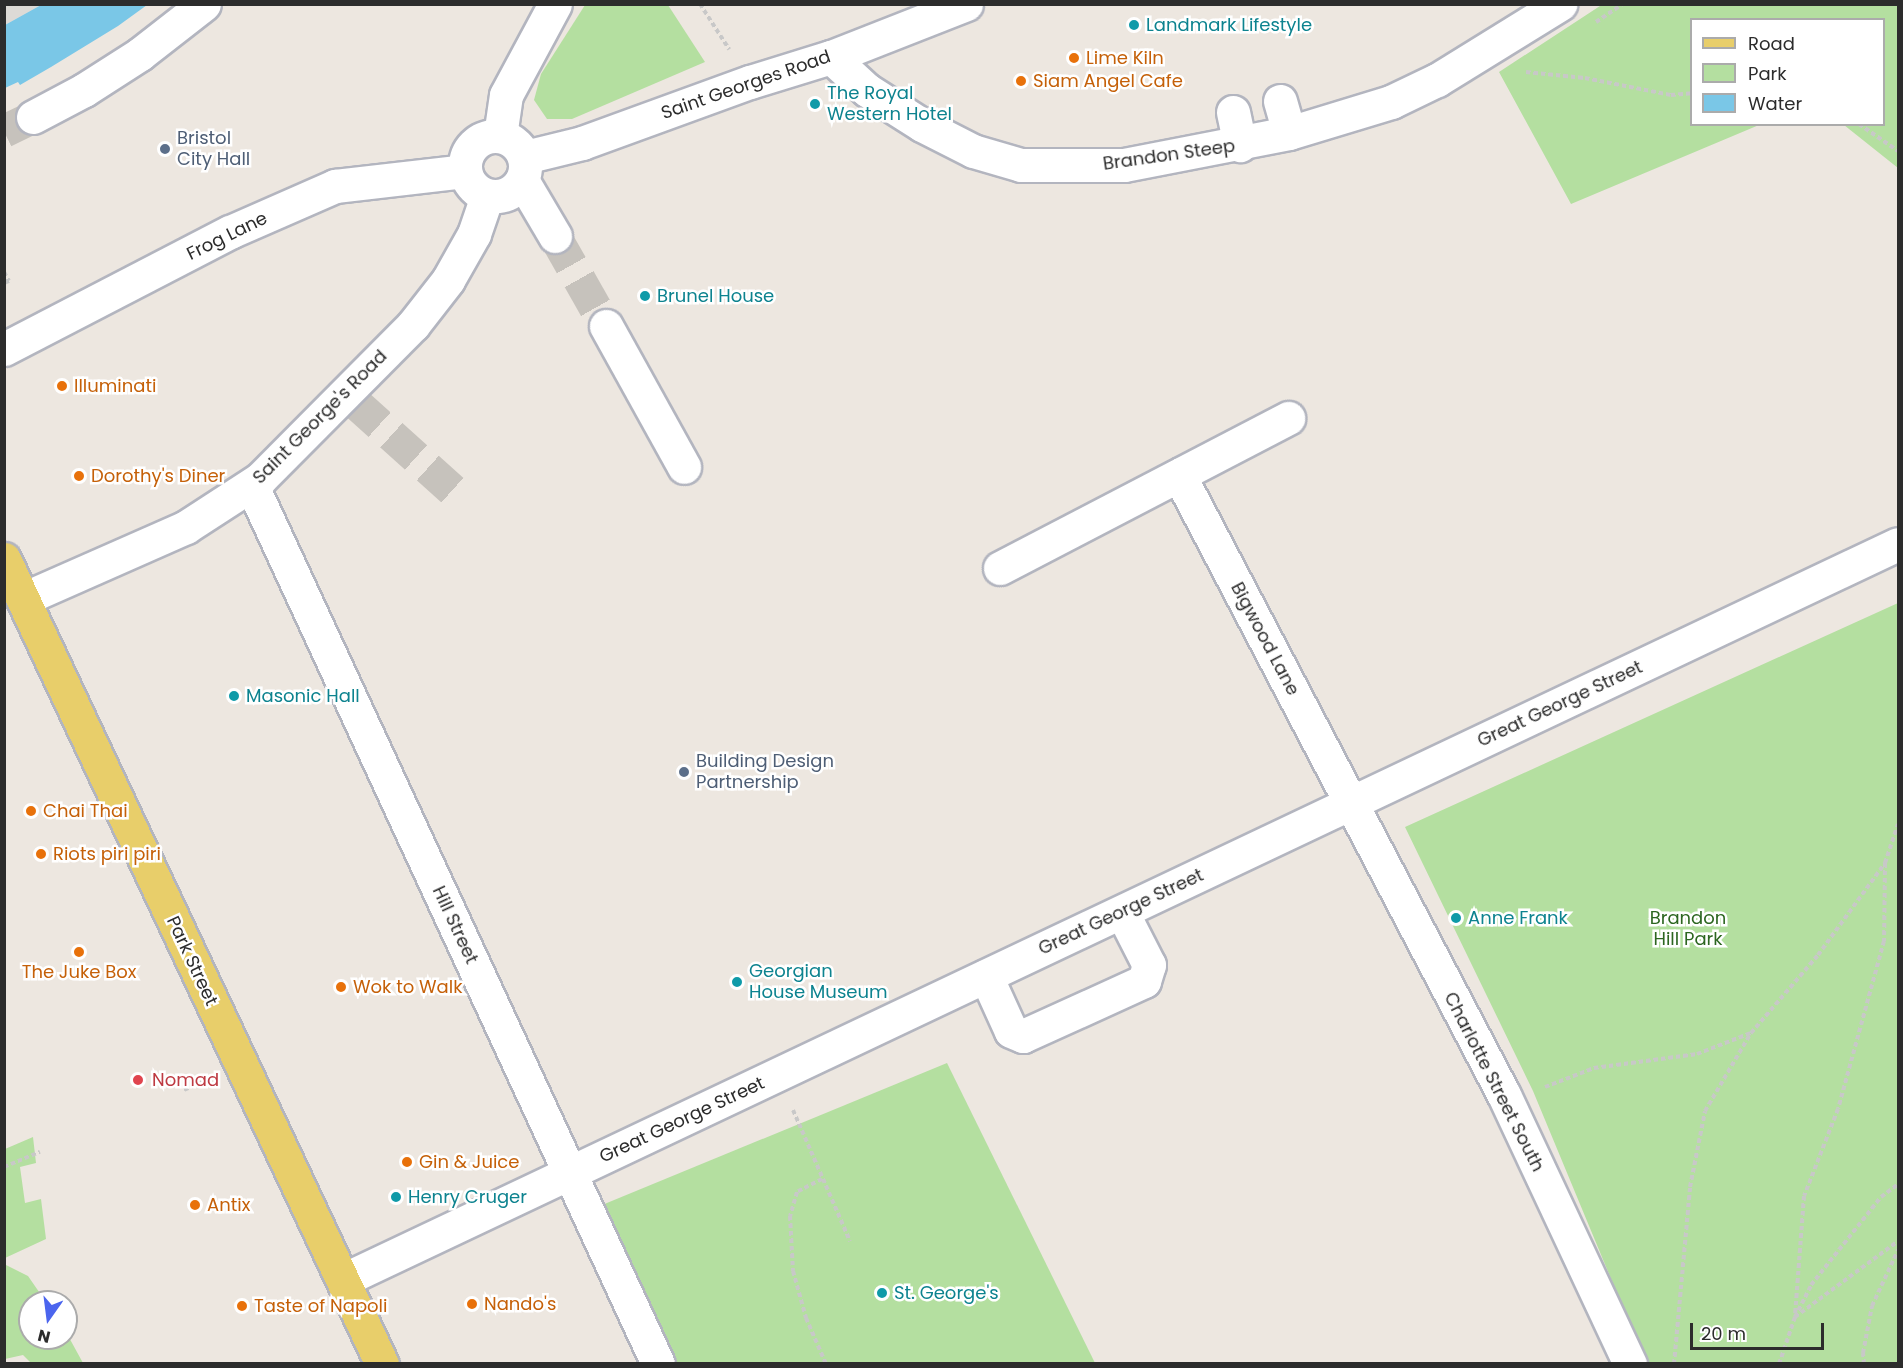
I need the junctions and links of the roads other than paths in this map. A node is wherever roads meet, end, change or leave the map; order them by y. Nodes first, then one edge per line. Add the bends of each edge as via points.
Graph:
1 (204, 4) edge
2 (555, 4) edge
3 (966, 4) edge
4 (1560, 4) edge
5 (831, 57) junction
6 (1280, 101) dead end
7 (1233, 112) dead end
8 (33, 117) tunnel mouth
9 (1289, 133) junction
10 (500, 136) junction
11 (1240, 145) junction
12 (523, 169) junction
13 (464, 171) junction
14 (487, 196) junction
15 (555, 236) tunnel mouth
16 (606, 326) tunnel mouth
17 (4, 349) edge
18 (1288, 418) dead end
19 (684, 467) dead end
20 (1179, 475) junction
21 (252, 486) junction
22 (1899, 544) edge
23 (4, 559) edge
24 (1000, 568) dead end
25 (23, 599) junction
26 (1350, 804) junction
27 (1122, 912) junction
28 (986, 975) junction
29 (570, 1173) junction
30 (344, 1280) junction
31 (382, 1364) edge
32 (658, 1364) edge
33 (1630, 1364) edge

1 - 8 street via 140,54
2 - 10 street via 506,95
3 - 5 street, Saint Georges Road
4 - 9 street, Brandon Steep via 1437,80 1391,102
5 - 11 street, Brandon Steep via 867,90 922,125 973,151 1021,165 1124,165
5 - 12 street, Saint Georges Road via 582,143
6 - 9 street
7 - 11 street
9 - 11 street, Brandon Steep
10 - 12 street via 520,149
10 - 13 street via 486,136 472,144
12 - 14 street via 511,192
12 - 15 street
13 - 14 street via 473,189
13 - 17 street, Frog Lane via 335,186 235,242
14 - 21 street, Saint George's Road via 474,234 412,325
16 - 19 street
18 - 20 street
20 - 24 street
20 - 26 street, Bigwood Lane
21 - 25 street, Saint George's Road via 186,527
21 - 29 street, Hill Street
22 - 26 street, Great George Street
23 - 25 main road, Park Street
25 - 30 main road, Park Street
26 - 27 street, Great George Street
26 - 33 street, Charlotte Street South via 1504,1095
27 - 28 street, Great George Street
27 - 28 street via 1149,965 1144,981 1023,1036 1011,1031
28 - 29 street, Great George Street
29 - 30 street, Great George Street
29 - 32 street, Hill Street
30 - 31 main road, Park Street

